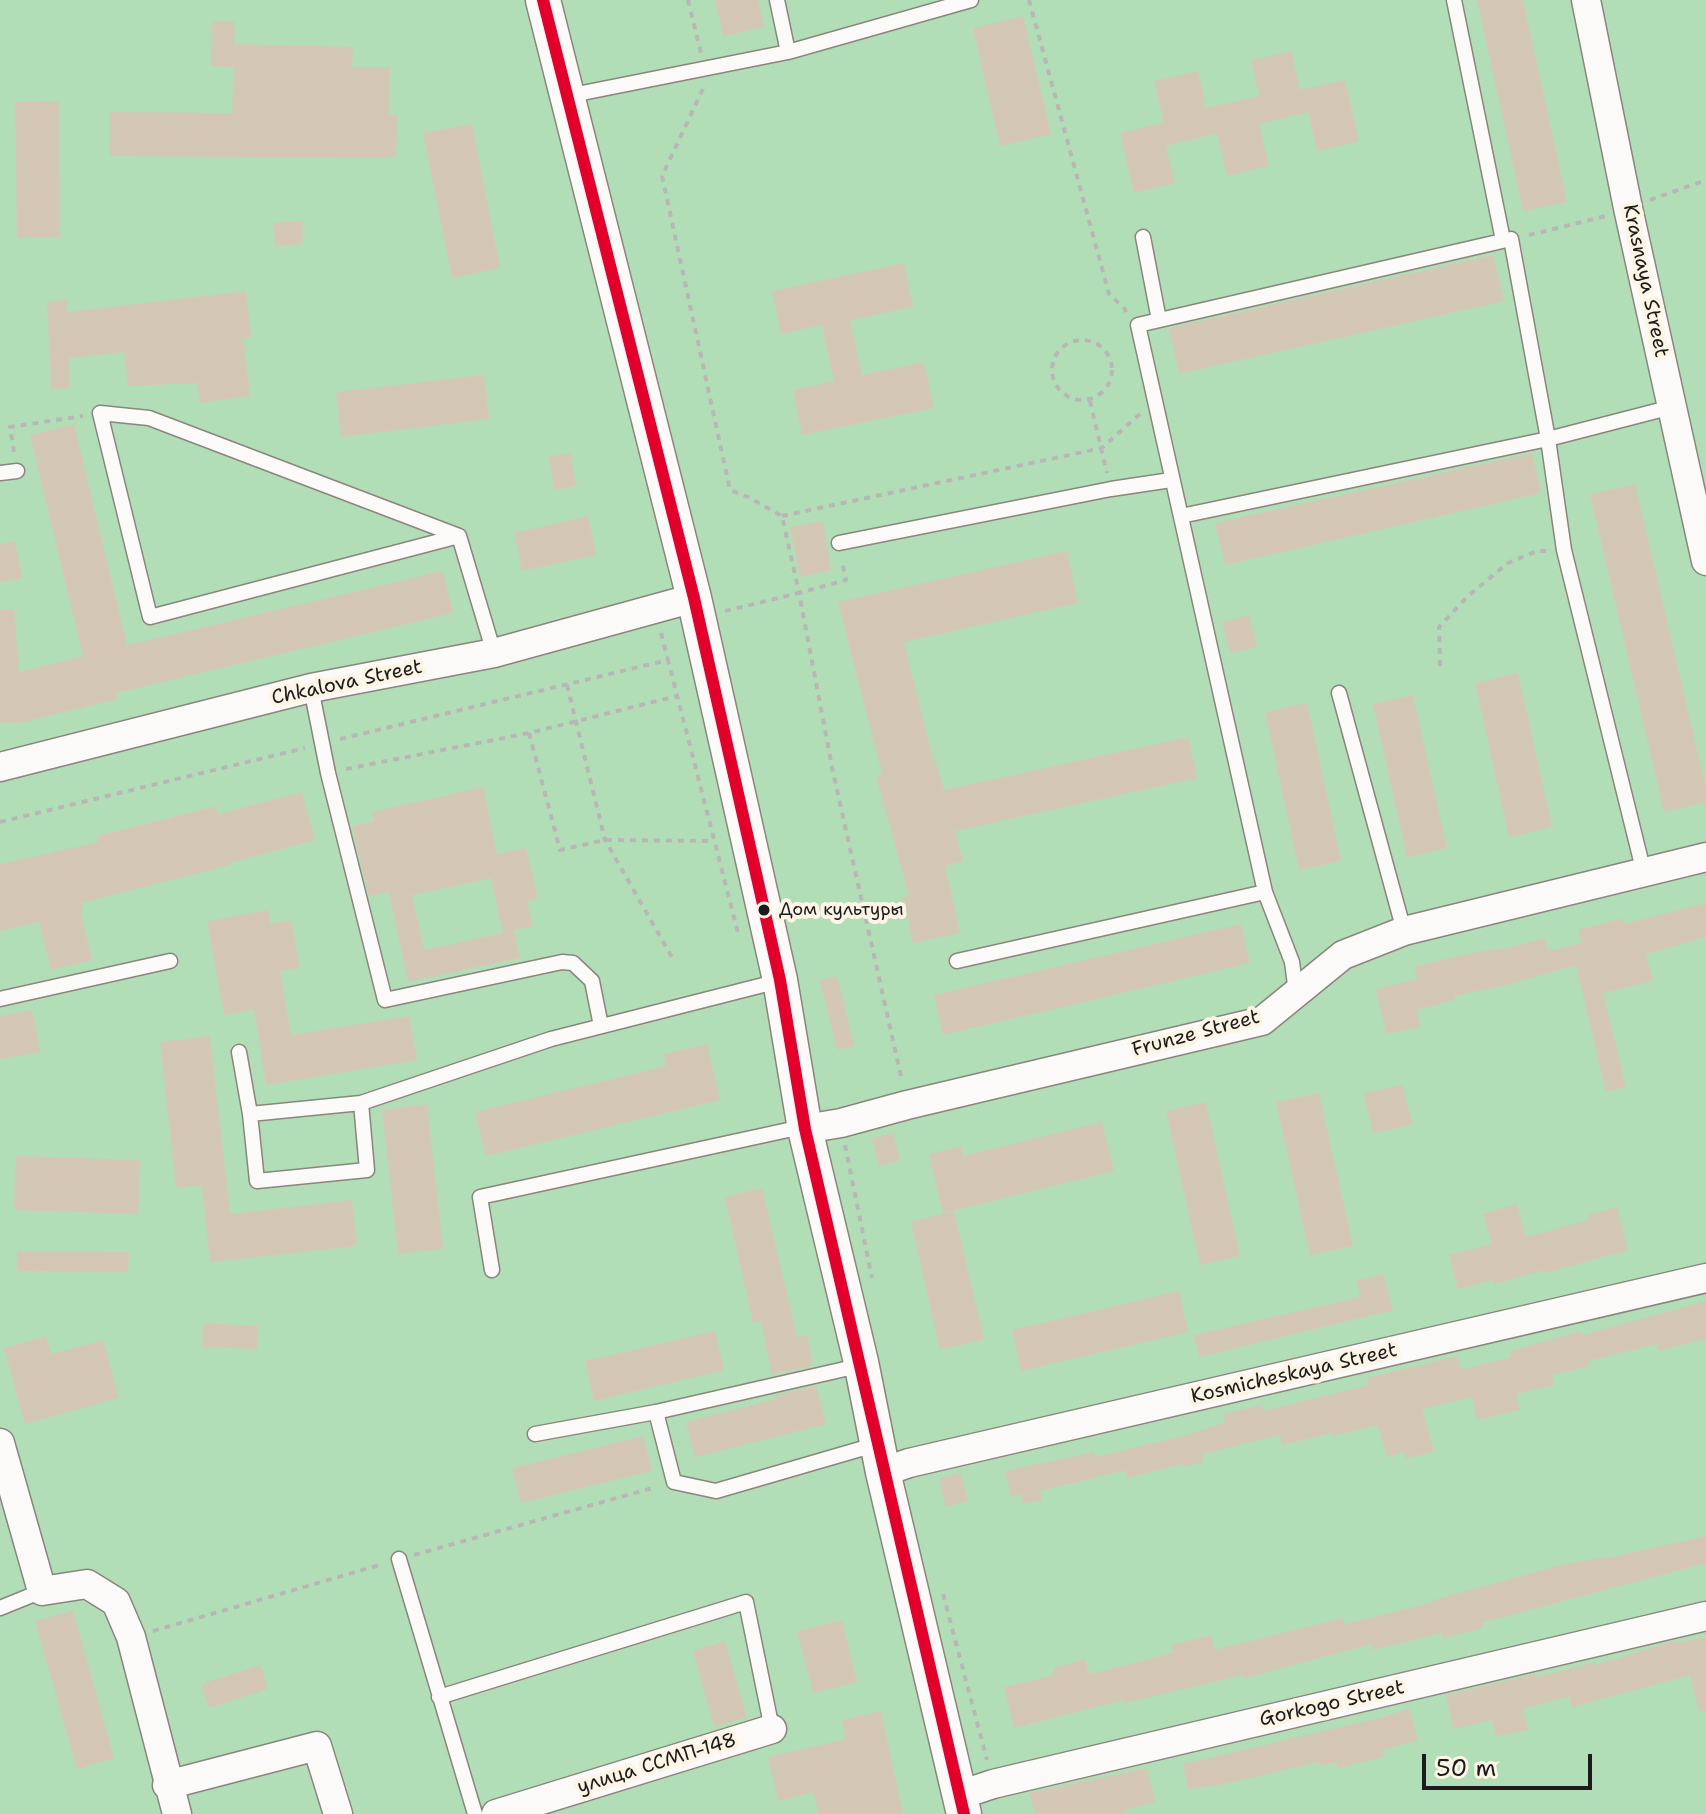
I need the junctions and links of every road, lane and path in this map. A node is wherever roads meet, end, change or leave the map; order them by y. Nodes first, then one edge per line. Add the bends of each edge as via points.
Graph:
1 (543, 0) edge
2 (688, 0) edge
3 (777, 0) edge
4 (971, 0) edge
5 (1029, 0) edge
6 (1454, 0) edge
7 (1586, 0) edge
8 (788, 52) junction
9 (705, 70) junction
10 (567, 96) junction
11 (1706, 180) edge
12 (1628, 208) junction
13 (1143, 237) dead end
14 (1507, 240) junction
15 (1159, 320) junction
16 (1129, 323) dead end
17 (1090, 401) junction
18 (1672, 407) junction
19 (100, 413) junction
20 (1141, 413) dead end
21 (1548, 439) junction
22 (1102, 448) junction
23 (17, 471) joint
24 (0, 473) edge
25 (1171, 480) junction
26 (1111, 489) junction
27 (782, 516) junction
28 (1181, 516) junction
29 (459, 536) junction
30 (839, 543) joint
31 (1564, 550) junction
32 (1706, 561) edge
33 (799, 593) junction
34 (696, 607) junction
35 (660, 627) dead end
36 (494, 653) junction
37 (668, 660) junction
38 (1440, 666) dead end
39 (567, 685) junction
40 (311, 688) junction
41 (1339, 693) dead end
42 (678, 696) junction
43 (577, 721) junction
44 (529, 733) junction
45 (321, 743) junction
46 (0, 767) edge
47 (328, 773) junction
48 (0, 822) edge
49 (605, 840) junction
50 (713, 841) junction
51 (1706, 857) edge
52 (1644, 873) junction
53 (1265, 892) junction
54 (1404, 931) junction
55 (741, 944) dead end
56 (673, 959) dead end
57 (170, 961) dead end
58 (957, 961) dead end
59 (780, 980) junction
60 (1296, 992) junction
61 (0, 999) edge
62 (601, 1026) junction
63 (239, 1052) dead end
64 (361, 1103) junction
65 (907, 1105) junction
66 (250, 1114) junction
67 (805, 1129) junction
68 (492, 1270) dead end
69 (1706, 1278) edge
70 (861, 1362) junction
71 (656, 1412) junction
72 (535, 1434) dead end
73 (0, 1443) edge
74 (881, 1462) junction
75 (399, 1559) dead end
76 (42, 1591) junction
77 (0, 1608) edge
78 (1706, 1616) edge
79 (439, 1697) junction
80 (772, 1729) joint
81 (167, 1785) junction
82 (962, 1805) edge
83 (177, 1814) edge
84 (338, 1814) edge
85 (475, 1814) edge
86 (496, 1814) edge

1 - 10 street
2 - 9 path
3 - 8 lane
4 - 8 lane
5 - 16 path via 1109,294 1125,309
6 - 14 lane
7 - 12 street, Krasnaya Street
8 - 9 lane
9 - 10 lane
9 - 27 path via 706,82 662,176 730,490
10 - 34 street
11 - 12 path
12 - 14 path
12 - 18 street, Krasnaya Street
13 - 15 lane
14 - 15 lane
14 - 21 lane
15 - 25 lane via 1138,325
17 - 17 path via 1109,386 1112,361 1097,342 1073,339 1054,355 1051,379 1066,398
17 - 22 path
18 - 21 lane
18 - 32 street, Krasnaya Street
19 - 23 path via 10,427
19 - 29 lane via 149,418
19 - 29 lane via 150,617
20 - 22 path
21 - 28 lane
21 - 31 lane
22 - 26 path
22 - 27 path
23 - 24 lane
25 - 26 lane
25 - 28 lane
26 - 30 lane
27 - 33 path
28 - 53 lane
29 - 36 lane
30 - 33 path via 846,580
31 - 38 path via 1537,551 1508,563 1468,596 1439,627
31 - 52 lane
33 - 34 path
33 - 65 path
34 - 36 street, Chkalova Street
34 - 59 street
35 - 37 path
36 - 40 street, Chkalova Street
37 - 39 path
37 - 42 path
39 - 43 path
39 - 45 path
40 - 45 lane
40 - 46 street, Chkalova Street
41 - 54 lane
42 - 43 path
42 - 50 path
43 - 44 path
43 - 49 path
44 - 47 path
44 - 49 path via 560,850
45 - 47 lane
45 - 48 path
47 - 62 lane via 385,1000 573,963 592,981
49 - 50 path
49 - 56 path
50 - 55 path
51 - 52 street, Frunze Street
52 - 54 street, Frunze Street
53 - 58 lane
53 - 60 lane via 1292,962
54 - 60 street, Frunze Street via 1343,955
57 - 61 lane
59 - 62 lane
59 - 67 street
60 - 65 street, Frunze Street via 1262,1021
62 - 64 lane
63 - 66 lane
64 - 66 lane
64 - 66 lane via 367,1170 257,1181
65 - 67 street, Frunze Street
67 - 68 lane via 480,1197
67 - 70 street
69 - 74 street, Kosmicheskaya Street via 924,1460
70 - 71 lane
70 - 74 street
71 - 72 lane
71 - 74 lane via 674,1482 716,1491 864,1448
73 - 76 street
74 - 82 street
75 - 79 lane
76 - 77 lane
76 - 81 street via 87,1584 116,1602 131,1637
78 - 82 street, Gorkogo Street via 993,1784
79 - 80 lane via 746,1602
79 - 85 lane
80 - 86 street, улица ССМП-148
81 - 83 street
81 - 84 street via 317,1746

